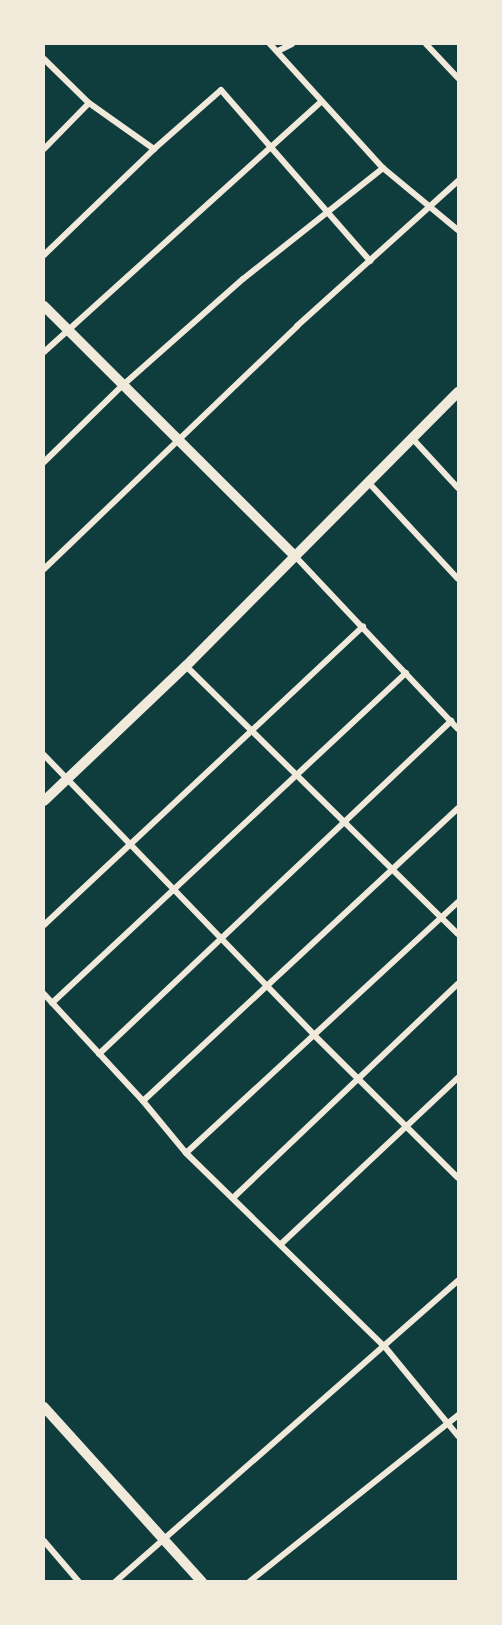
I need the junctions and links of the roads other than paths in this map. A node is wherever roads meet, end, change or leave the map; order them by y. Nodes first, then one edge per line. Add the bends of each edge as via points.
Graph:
1 (270, 44) edge
2 (292, 44) edge
3 (426, 44) edge
4 (278, 51) junction
5 (44, 59) edge
6 (459, 78) edge
7 (321, 102) junction
8 (89, 103) junction
9 (270, 147) junction
10 (44, 149) edge
11 (154, 149) junction
12 (382, 168) junction
13 (459, 181) edge
14 (431, 207) junction
15 (327, 212) junction
16 (459, 230) edge
17 (44, 255) edge
18 (370, 261) junction
19 (44, 306) edge
20 (67, 329) junction
21 (44, 352) edge
22 (123, 385) junction
23 (459, 392) edge
24 (412, 438) junction
25 (178, 440) junction
26 (44, 462) edge
27 (368, 482) junction
28 (459, 488) edge
29 (294, 555) junction
30 (44, 569) edge
31 (459, 579) edge
32 (363, 627) junction
33 (186, 666) junction
34 (406, 673) junction
35 (452, 721) junction
36 (459, 729) edge
37 (252, 731) junction
38 (44, 755) edge
39 (296, 775) junction
40 (66, 778) junction
41 (44, 801) edge
42 (459, 808) edge
43 (344, 822) junction
44 (130, 844) junction
45 (392, 869) junction
46 (173, 889) junction
47 (459, 902) edge
48 (441, 918) junction
49 (44, 925) edge
50 (459, 934) edge
51 (221, 939) junction
52 (459, 984) edge
53 (266, 986) junction
54 (44, 994) edge
55 (52, 1003) junction
56 (313, 1034) junction
57 (99, 1054) junction
58 (459, 1078) edge
59 (358, 1079) junction
60 (143, 1101) junction
61 (406, 1126) junction
62 (186, 1153) junction
63 (459, 1178) edge
64 (234, 1197) junction
65 (281, 1244) junction
66 (459, 1281) edge
67 (385, 1347) junction
68 (44, 1407) edge
69 (459, 1415) edge
70 (447, 1424) junction
71 (459, 1436) edge
72 (163, 1539) junction
73 (44, 1541) edge
74 (79, 1581) edge
75 (115, 1581) edge
76 (202, 1581) edge
77 (249, 1581) edge

1 - 4 street
2 - 4 street
3 - 6 street
4 - 7 street
5 - 8 street
7 - 9 street
7 - 12 street
8 - 10 street
8 - 11 street
9 - 11 street via 221,90
9 - 15 street
9 - 20 street
11 - 17 street
12 - 14 street
12 - 15 street
13 - 14 street
14 - 16 street
14 - 18 street
15 - 18 street
15 - 22 street via 243,279
18 - 25 street
19 - 20 street
20 - 21 street
20 - 22 street
22 - 25 street
22 - 26 street
23 - 24 street
24 - 27 street
24 - 28 street
25 - 29 street
25 - 30 street
27 - 29 street
27 - 31 street
29 - 32 street
29 - 33 street
32 - 34 street
32 - 37 street
33 - 37 street
33 - 40 street
34 - 35 street
34 - 39 street
35 - 36 street
35 - 43 street
37 - 39 street
37 - 44 street
38 - 40 street
39 - 43 street
39 - 46 street
40 - 41 street
40 - 44 street
42 - 45 street
43 - 45 street
43 - 51 street
44 - 46 street
44 - 49 street
45 - 48 street
45 - 53 street
46 - 51 street
46 - 55 street
47 - 48 street
48 - 50 street
48 - 56 street
51 - 53 street
51 - 57 street
52 - 59 street
53 - 56 street
53 - 60 street
54 - 55 street
55 - 57 street
56 - 59 street
56 - 62 street
57 - 60 street
58 - 61 street
59 - 61 street
59 - 64 street
60 - 62 street
61 - 63 street
61 - 65 street
62 - 64 street
64 - 65 street
65 - 67 street
66 - 67 street
67 - 70 street
67 - 72 street
68 - 72 street
69 - 70 street
70 - 71 street
70 - 77 street
72 - 75 street
72 - 76 street
73 - 74 street

